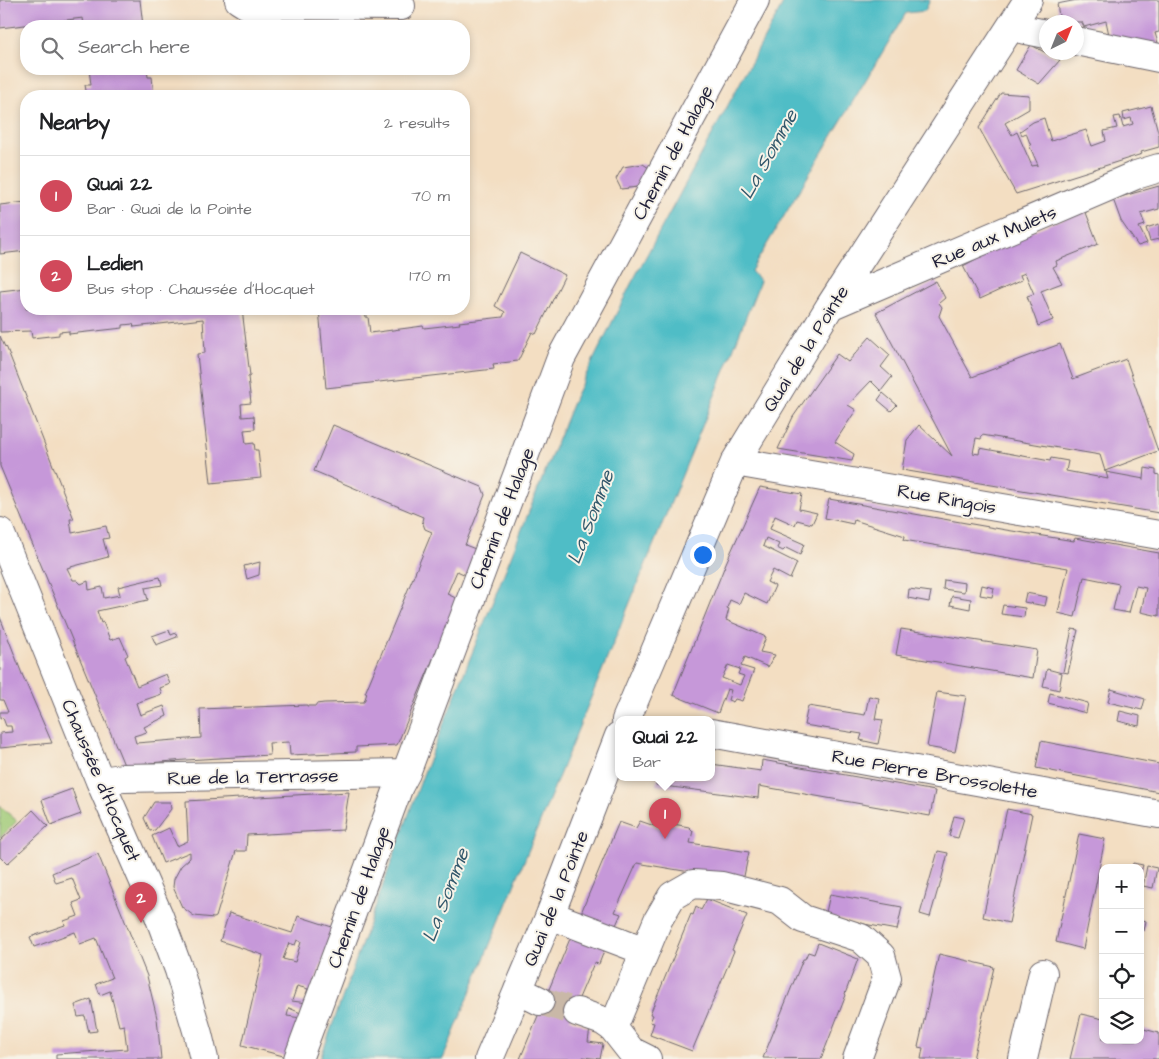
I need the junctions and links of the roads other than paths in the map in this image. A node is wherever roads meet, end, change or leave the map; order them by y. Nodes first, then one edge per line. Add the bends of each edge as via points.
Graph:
1 (239, 0) edge
2 (755, 0) edge
3 (1028, 0) edge
4 (401, 6) dead end
5 (1011, 27) junction
6 (1039, 33) edge
7 (1084, 43) edge
8 (1159, 58) edge
9 (1159, 168) edge
10 (830, 306) junction
11 (735, 462) junction
12 (0, 532) edge
13 (1159, 535) edge
14 (8, 569) edge
15 (632, 716) edge
16 (715, 733) edge
17 (615, 758) edge
18 (406, 773) junction
19 (100, 782) junction
20 (1159, 814) edge
21 (550, 915) junction
22 (645, 951) junction
23 (1043, 973) dead end
24 (577, 1012) tunnel mouth
25 (613, 1028) junction
26 (204, 1059) edge
27 (298, 1059) edge
28 (489, 1059) edge
29 (647, 1059) edge
30 (857, 1059) edge
31 (1023, 1059) edge

1 - 4 street via 247,5
2 - 18 street, Chemin de Halage via 561,358
3 - 5 street, Quai de la Pointe
5 - 6 street
5 - 10 street, Quai de la Pointe
7 - 8 street
9 - 10 street, Rue aux Mulets
10 - 11 street, Quai de la Pointe
11 - 13 street, Rue Ringois
11 - 15 street, Quai de la Pointe
12 - 14 street, Chaussée d'Hocquet
14 - 19 street, Chaussée d'Hocquet
16 - 20 street, Rue Pierre Brossolette
17 - 21 street, Quai de la Pointe
18 - 19 street, Rue de la Terrasse via 123,778
18 - 27 street, Chemin de Halage
19 - 26 street, Chaussée d'Hocquet via 180,970
21 - 22 street
21 - 28 street, Quai de la Pointe via 529,996
22 - 25 street
22 - 30 street via 672,896 693,884 722,886 780,901 803,919 861,938 881,956 887,978
23 - 31 street
24 - 25 street
25 - 29 street via 631,1051

